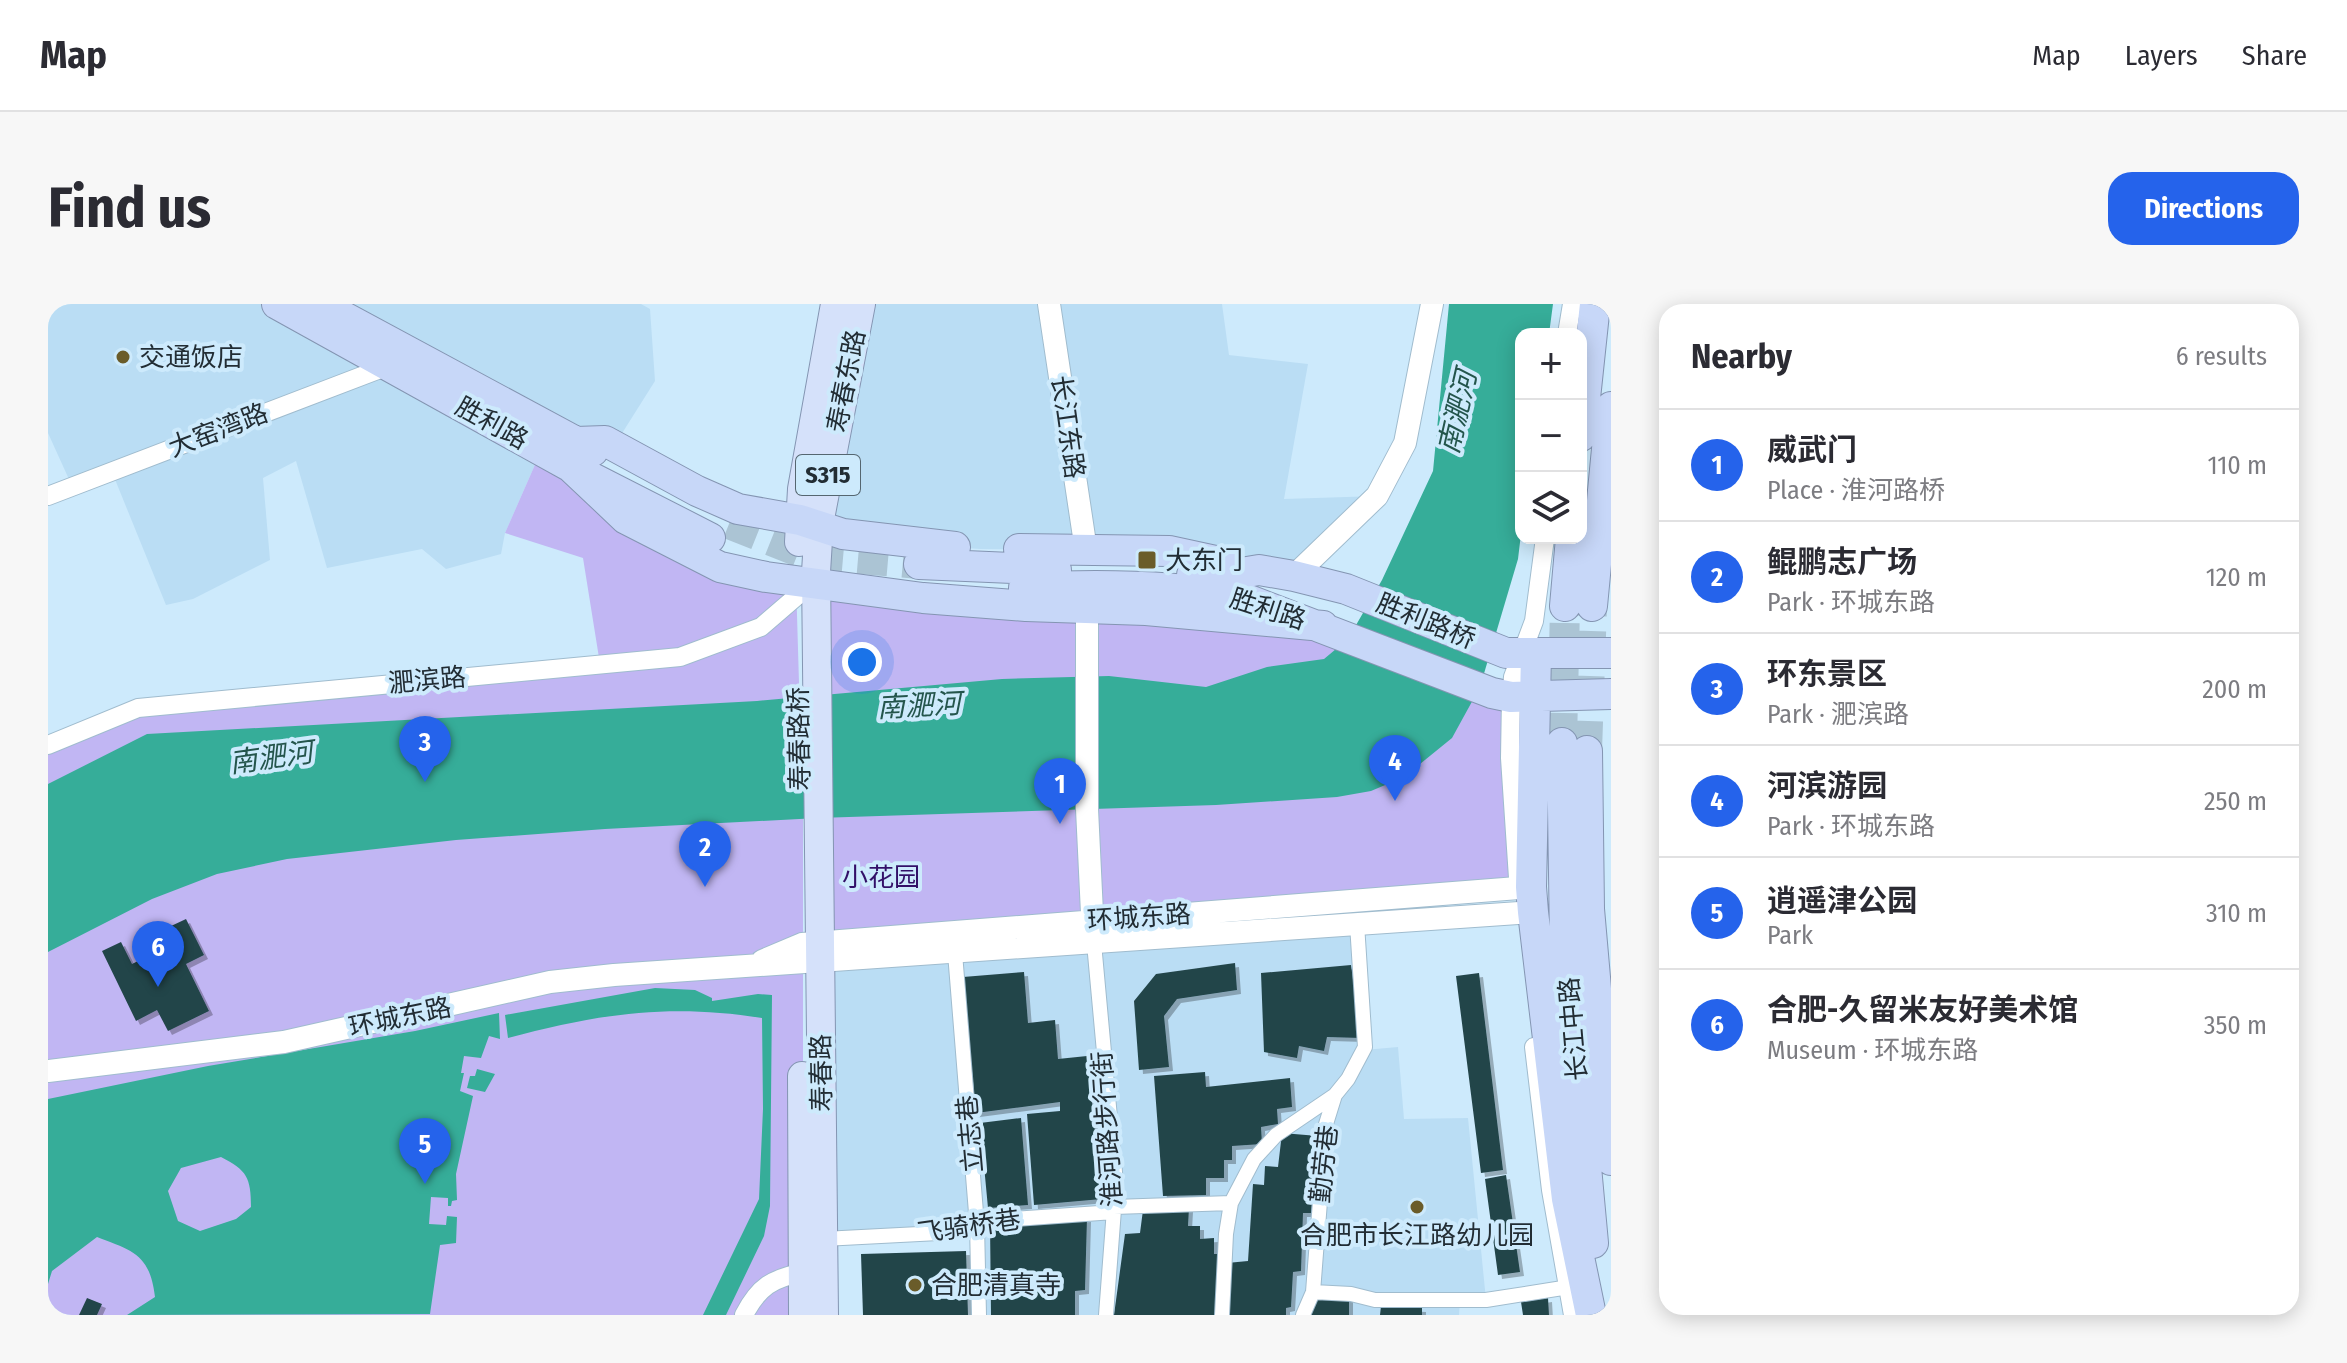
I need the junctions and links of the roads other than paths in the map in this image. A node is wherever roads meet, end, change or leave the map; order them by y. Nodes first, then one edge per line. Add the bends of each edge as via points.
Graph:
1 (277, 304) edge
2 (320, 304) edge
3 (835, 304) edge
4 (861, 304) edge
5 (1049, 304) edge
6 (1432, 304) edge
7 (1572, 304) edge
8 (1595, 304) edge
9 (1568, 328) edge
10 (388, 366) junction
11 (1585, 400) edge
12 (1611, 407) edge
13 (574, 454) junction
14 (48, 496) edge
15 (810, 522) junction
16 (719, 531) tunnel mouth
17 (1544, 544) edge
18 (1572, 544) edge
19 (1086, 550) junction
20 (919, 564) tunnel mouth
21 (1259, 570) junction
22 (1294, 576) junction
23 (878, 580) dead end
24 (803, 587) junction
25 (1346, 589) joint
26 (1087, 608) junction
27 (1323, 626) junction
28 (807, 648) joint
29 (1611, 653) edge
30 (1521, 654) junction
31 (1611, 694) edge
32 (1523, 697) junction
33 (48, 745) edge
34 (810, 831) joint
35 (1526, 900) junction
36 (1357, 924) junction
37 (1093, 932) junction
38 (811, 953) junction
39 (955, 953) junction
40 (48, 1071) edge
41 (1335, 1095) junction
42 (1611, 1160) edge
43 (1231, 1203) junction
44 (1114, 1209) junction
45 (977, 1225) junction
46 (823, 1239) junction
47 (803, 1272) junction
48 (1569, 1287) junction
49 (1313, 1292) junction
50 (744, 1315) edge
51 (803, 1315) edge
52 (824, 1315) edge
53 (979, 1315) edge
54 (1106, 1315) edge
55 (1222, 1315) edge
56 (1303, 1315) edge
57 (1573, 1315) edge
58 (1591, 1315) edge
59 (1600, 1315) edge

1 - 10 highway, 胜利路
2 - 13 highway, 胜利路
3 - 15 main road, 寿春东路 / S315 via 802,489
4 - 15 main road, 寿春东路 / S315
5 - 19 street, 长江东路
6 - 22 street via 1405,443 1377,496
7 - 9 street
8 - 11 highway
10 - 13 highway, 胜利路
10 - 14 street, 大窑湾路
12 - 18 highway via 1578,606
13 - 15 highway via 605,441 738,509
13 - 16 highway, 胜利路
13 - 24 highway via 626,519 720,567
15 - 19 highway via 843,534 924,545
15 - 24 main road, 寿春东路 / S315
17 - 30 street via 1534,621
19 - 21 highway via 1169,551
20 - 21 highway, 胜利路 via 1149,575 1223,576
21 - 22 highway, 胜利路
22 - 25 highway, 胜利路
23 - 27 highway, 胜利路 via 991,590 1085,585 1199,590 1241,597
24 - 26 highway
24 - 28 main road, 寿春东路 / S315
24 - 33 street, 淝滨路 via 761,627 680,657 138,708
25 - 30 highway, 胜利路桥
26 - 27 highway
26 - 37 street
27 - 32 highway, 胜利路桥 via 1480,687
28 - 34 main road, 寿春路桥
29 - 30 highway
30 - 32 highway
31 - 32 highway
32 - 35 highway
34 - 38 main road, 寿春路
35 - 36 street, 环城东路
35 - 37 street, 环城东路
35 - 48 street via 1545,1145
35 - 58 highway via 1567,1199
36 - 37 street, 环城东路
36 - 41 street, 勤劳巷 via 1365,1047
37 - 38 street, 环城东路
37 - 39 street, 环城东路
37 - 44 street, 淮河路步行街
38 - 39 street, 环城东路
38 - 40 street, 环城东路 via 751,966 550,982 284,1042
38 - 46 main road, 寿春路
38 - 47 main road, 寿春路
39 - 45 street, 立志巷
41 - 43 street via 1276,1135 1254,1159
41 - 49 street, 勤劳巷 via 1326,1124
42 - 59 highway, 长江中路 via 1574,747 1565,939
43 - 44 street, 飞骑桥巷
43 - 55 street
44 - 45 street, 飞骑桥巷
44 - 54 street, 淮河路步行街
45 - 46 street, 飞骑桥巷 via 958,1232
45 - 53 street, 立志巷
46 - 52 main road, 寿春路
47 - 50 street via 773,1279
47 - 51 main road, 寿春路
48 - 49 street via 1486,1300 1375,1300
48 - 57 street
49 - 56 street, 勤劳巷

